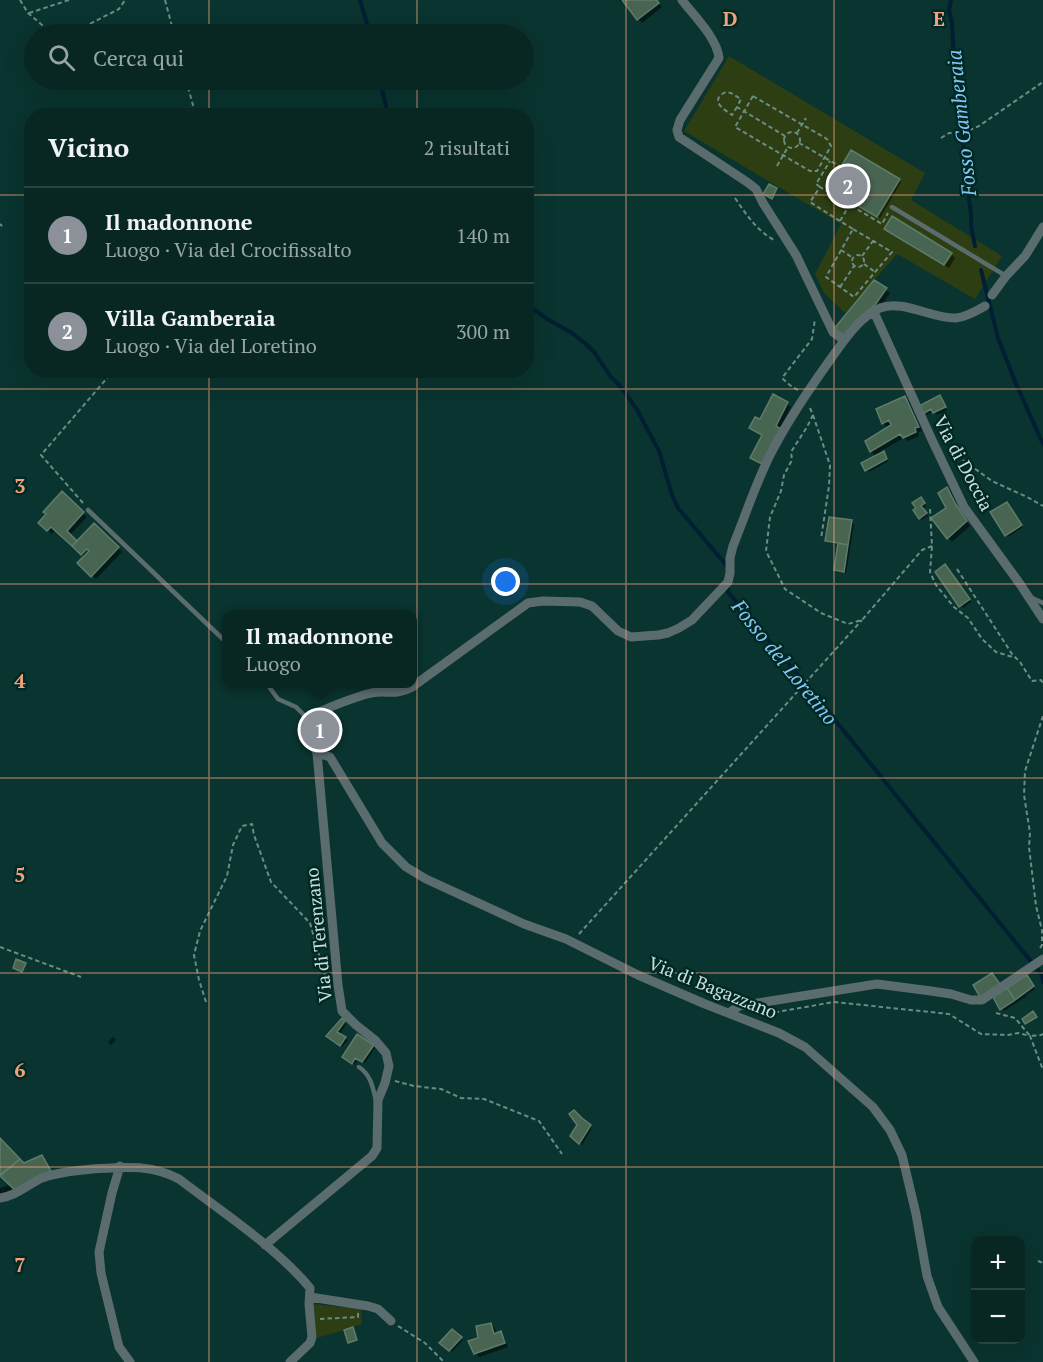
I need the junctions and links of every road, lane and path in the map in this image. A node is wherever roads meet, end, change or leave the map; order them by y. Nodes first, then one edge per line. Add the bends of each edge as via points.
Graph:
1 (20, 0) edge
2 (69, 0) edge
3 (125, 0) edge
4 (165, 0) edge
5 (682, 0) edge
6 (28, 13) junction
7 (41, 24) edge
8 (90, 24) edge
9 (171, 24) edge
10 (1043, 82) edge
11 (189, 90) edge
12 (737, 107) junction
13 (194, 108) edge
14 (744, 111) junction
15 (806, 118) dead end
16 (802, 124) junction
17 (797, 133) junction
18 (785, 136) junction
19 (942, 138) dead end
20 (799, 143) junction
21 (788, 147) junction
22 (783, 156) junction
23 (825, 158) junction
24 (830, 161) junction
25 (777, 166) dead end
26 (841, 167) dead end
27 (820, 187) junction
28 (735, 198) dead end
29 (849, 204) junction
30 (892, 207) joint
31 (840, 221) junction
32 (1043, 227) edge
33 (854, 229) junction
34 (873, 240) junction
35 (782, 244) dead end
36 (841, 250) junction
37 (862, 256) junction
38 (853, 258) junction
39 (864, 264) junction
40 (854, 267) junction
41 (875, 272) junction
42 (1006, 276) junction
43 (840, 287) junction
44 (992, 295) dead end
45 (985, 306) dead end
46 (813, 311) dead end
47 (874, 312) junction
48 (815, 319) junction
49 (818, 324) dead end
50 (844, 340) junction
51 (107, 378) edge
52 (806, 393) junction
53 (813, 415) junction
54 (939, 453) junction
55 (1043, 506) edge
56 (930, 509) dead end
57 (88, 510) joint
58 (821, 539) dead end
59 (932, 546) junction
60 (957, 569) dead end
61 (1028, 596) junction
62 (1042, 602) edge
63 (1043, 619) edge
64 (862, 620) junction
65 (222, 638) edge
66 (1016, 658) junction
67 (417, 683) edge
68 (1043, 684) edge
69 (270, 688) edge
70 (410, 688) edge
71 (1043, 716) edge
72 (309, 720) junction
73 (317, 753) junction
74 (572, 942) junction
75 (0, 947) edge
76 (1041, 955) edge
77 (81, 977) dead end
78 (328, 987) dead end
79 (206, 1002) dead end
80 (996, 1012) dead end
81 (729, 1013) junction
82 (743, 1018) junction
83 (1043, 1034) edge
84 (1030, 1036) junction
85 (359, 1067) dead end
86 (1043, 1070) edge
87 (386, 1079) junction
88 (378, 1106) junction
89 (562, 1154) dead end
90 (120, 1166) junction
91 (0, 1198) edge
92 (265, 1245) junction
93 (1038, 1261) dead end
94 (1043, 1263) edge
95 (310, 1297) junction
96 (358, 1317) dead end
97 (311, 1320) junction
98 (391, 1321) joint
99 (130, 1362) edge
100 (290, 1362) edge
101 (444, 1362) edge
102 (974, 1362) edge

1 - 6 path
2 - 6 path
3 - 8 path via 119,9
4 - 9 path
5 - 50 street via 714,41 719,58 680,120 679,137 756,189 796,255 833,332
6 - 7 path
10 - 19 path via 979,126
11 - 13 path
12 - 12 path via 741,99 731,93 722,94 718,100 718,105 732,115
12 - 14 path
14 - 16 path via 753,96
14 - 18 path
14 - 22 path via 735,127
15 - 16 path
16 - 17 path
16 - 23 path via 827,139 831,146
17 - 18 path
17 - 20 path
18 - 21 path
20 - 21 path
20 - 23 path
21 - 22 path
22 - 23 path via 810,171 817,171
22 - 25 path
23 - 24 path
24 - 26 path
24 - 27 path via 816,184
27 - 29 path
27 - 31 path via 810,202
28 - 35 path via 750,221
29 - 30 path via 882,224
29 - 31 path
30 - 42 lane
31 - 33 path
32 - 42 street via 1025,256
33 - 34 path
33 - 36 path
34 - 37 path
34 - 41 path via 892,252
36 - 38 path
36 - 43 path via 826,277
37 - 38 path
37 - 39 path
38 - 40 path
39 - 40 path
39 - 41 path
40 - 43 path
41 - 43 path via 854,297
42 - 44 street
45 - 47 street via 955,318 905,307
46 - 48 path
47 - 50 street
47 - 54 street, Via di Doccia
48 - 49 path
48 - 52 path via 812,339 782,378
50 - 52 street
51 - 57 path via 41,455
52 - 53 path
52 - 67 street via 769,458 733,546 728,582 692,620 668,633 631,637 618,631 592,606 580,602 528,603
53 - 58 path via 830,465
53 - 64 path via 791,452 792,460 770,517 766,551 785,589 821,613 848,624
54 - 55 path via 953,453 992,481
54 - 61 street, Via di Doccia via 964,507
56 - 59 path
57 - 65 lane
59 - 64 path via 922,550
59 - 66 path via 930,572 936,585 996,652
60 - 66 path
61 - 62 lane
61 - 63 street, Via di Doccia
64 - 74 path
66 - 68 path via 1032,681 1041,680
69 - 72 lane
70 - 72 street via 402,693 373,693 345,700
71 - 76 path via 1025,771 1024,795 1042,930
72 - 73 street via 306,727
73 - 74 street, Via di Bagazzano via 330,757 382,843 406,867 485,907
73 - 87 street, Via di Terenzano via 342,1011 386,1053 390,1066
74 - 81 street, Via di Bagazzano
75 - 77 path
76 - 81 street via 982,1000 877,984 739,1006
78 - 79 path via 310,923 272,882 252,824 242,826 233,844 227,876 200,931 194,955
80 - 84 path via 1015,1018
81 - 82 street, Via di Bagazzano
82 - 84 path via 834,1002 949,1014 981,1034
82 - 102 street, Via di Bagazzano via 805,1047 873,1107 890,1130 902,1155 934,1298
83 - 84 path
84 - 86 path
85 - 88 lane via 366,1071
87 - 88 street, Via di Terenzano
87 - 89 path via 441,1089 461,1098 484,1099 539,1121
88 - 92 street, Via di Terenzano via 377,1148 372,1156
90 - 91 street via 42,1178
90 - 92 street via 166,1172 179,1179
90 - 99 street via 99,1252 119,1347
92 - 95 street via 310,1288
93 - 94 path
95 - 97 street
95 - 98 street via 368,1306
96 - 97 path
97 - 100 street via 310,1343
98 - 101 path via 425,1343

